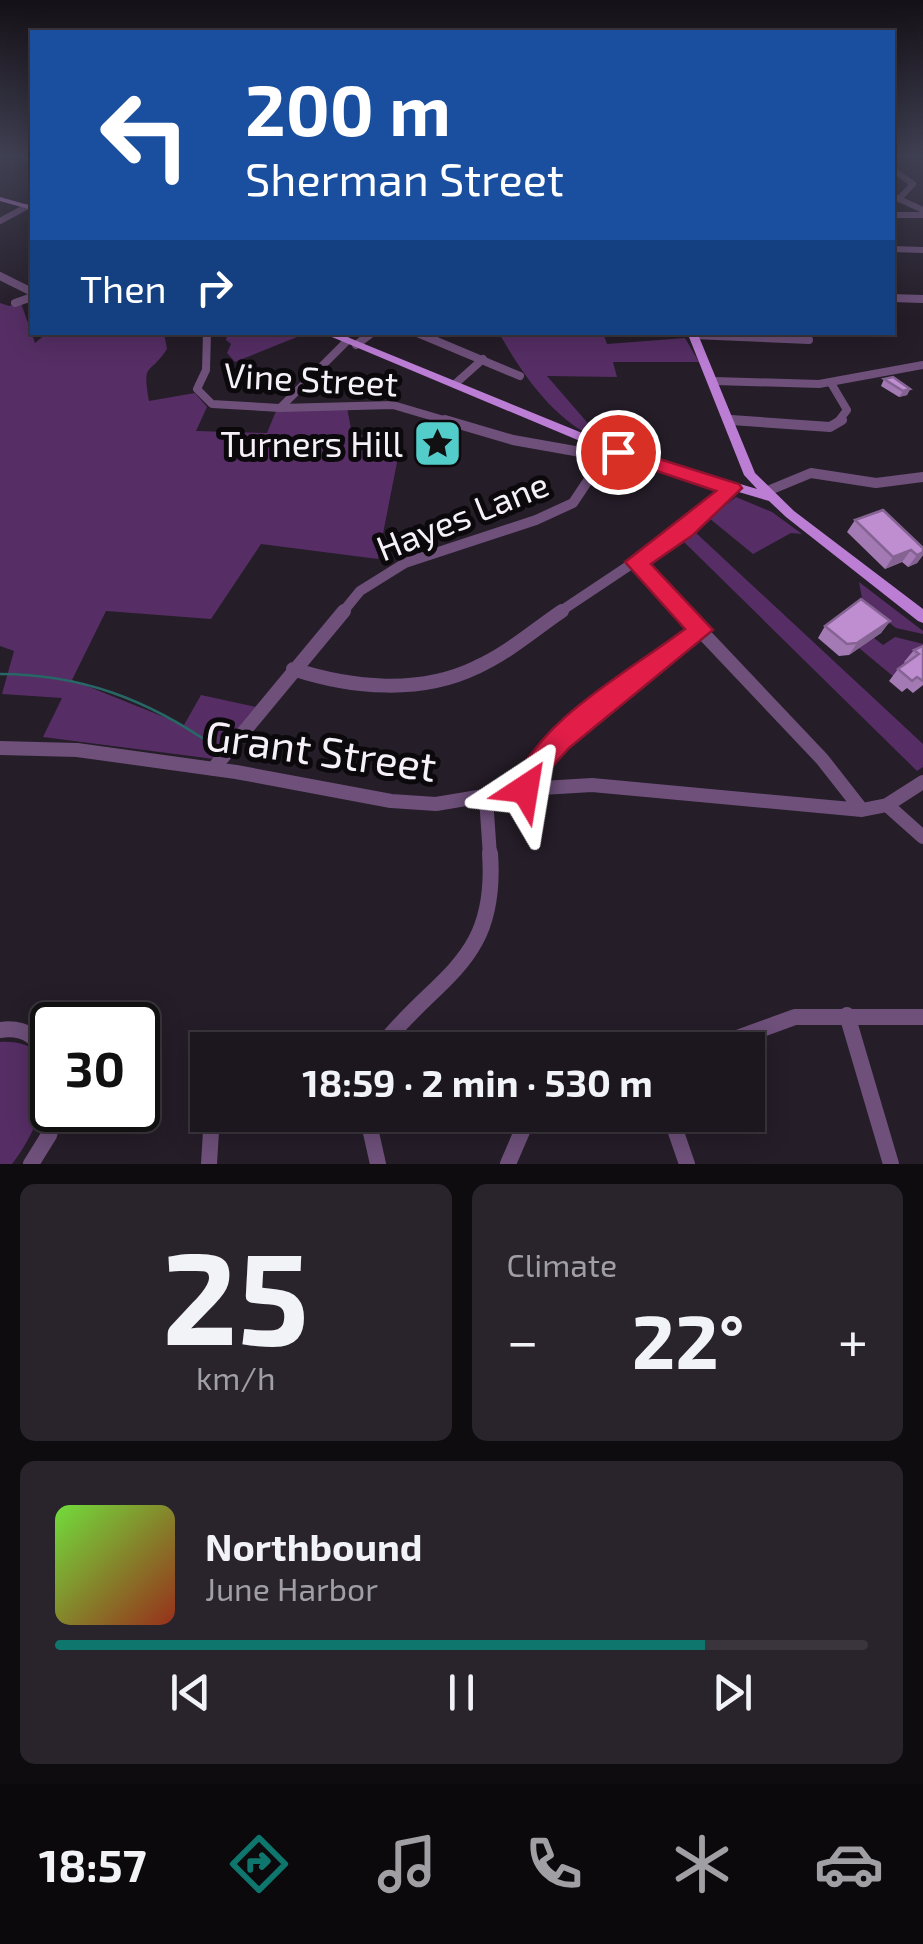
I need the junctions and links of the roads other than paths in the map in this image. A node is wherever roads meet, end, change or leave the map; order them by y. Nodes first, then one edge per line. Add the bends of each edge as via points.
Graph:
1 (26, 209) edge
2 (923, 212) edge
3 (895, 215) edge
4 (0, 221) edge
5 (895, 250) edge
6 (923, 250) edge
7 (0, 276) edge
8 (30, 294) edge
9 (30, 296) edge
10 (895, 298) edge
11 (923, 299) edge
12 (16, 303) dead end
13 (207, 335) edge
14 (333, 335) edge
15 (367, 335) edge
16 (423, 335) edge
17 (693, 335) edge
18 (712, 335) edge
19 (809, 340) dead end
20 (352, 343) junction
21 (483, 359) junction
22 (923, 365) edge
23 (520, 376) dead end
24 (714, 381) junction
25 (831, 383) junction
26 (455, 384) junction
27 (280, 408) junction
28 (727, 420) junction
29 (606, 452) junction
30 (746, 470) junction
31 (923, 476) edge
32 (732, 488) junction
33 (768, 494) junction
34 (636, 562) junction
35 (923, 617) edge
36 (701, 630) junction
37 (293, 670) junction
38 (0, 748) edge
39 (214, 769) junction
40 (923, 782) edge
41 (525, 789) junction
42 (486, 798) junction
43 (887, 805) junction
44 (862, 810) junction
45 (923, 838) edge
46 (847, 1015) junction
47 (923, 1018) edge
48 (0, 1030) edge
49 (392, 1032) edge
50 (752, 1032) edge
51 (30, 1033) edge
52 (49, 1132) edge
53 (211, 1132) edge
54 (370, 1132) edge
55 (522, 1132) edge
56 (676, 1132) edge
57 (31, 1164) edge
58 (209, 1164) edge
59 (378, 1164) edge
60 (508, 1164) edge
61 (686, 1164) edge
62 (892, 1164) edge

1 - 4 street
2 - 3 street
5 - 6 street
7 - 8 street
9 - 12 street
10 - 11 street
13 - 27 street, Vine Street via 206,370 197,389 203,399 223,407
14 - 20 main road
15 - 20 street
16 - 21 street
17 - 24 main road
18 - 19 street
20 - 26 main road
20 - 27 street
21 - 23 street
21 - 26 street
22 - 25 street
24 - 25 street
24 - 28 main road
25 - 28 street via 847,410 830,426
26 - 29 main road
27 - 29 street, Vine Street via 393,405 513,440
28 - 30 main road
29 - 32 main road
29 - 37 street, Hayes Lane via 574,503 405,563 360,591
30 - 32 main road
30 - 33 main road
31 - 33 street via 876,483 811,473
32 - 33 main road
32 - 34 street
33 - 35 main road
34 - 36 street
34 - 37 street via 470,671 390,686
36 - 41 street via 559,740 533,768
36 - 44 street
37 - 39 street, Hayes Lane
38 - 39 street, Grant Street via 74,750
39 - 42 street, Grant Street via 391,801
40 - 43 street, Grant Street
41 - 42 street, Grant Street
41 - 44 street, Grant Street via 594,785
42 - 49 street via 491,855 488,920 480,941
43 - 44 street, Grant Street
43 - 45 street
46 - 47 street
46 - 50 street via 794,1016
46 - 62 street
48 - 51 street via 12,1026
52 - 57 street
53 - 58 street
54 - 59 street
55 - 60 street
56 - 61 street

